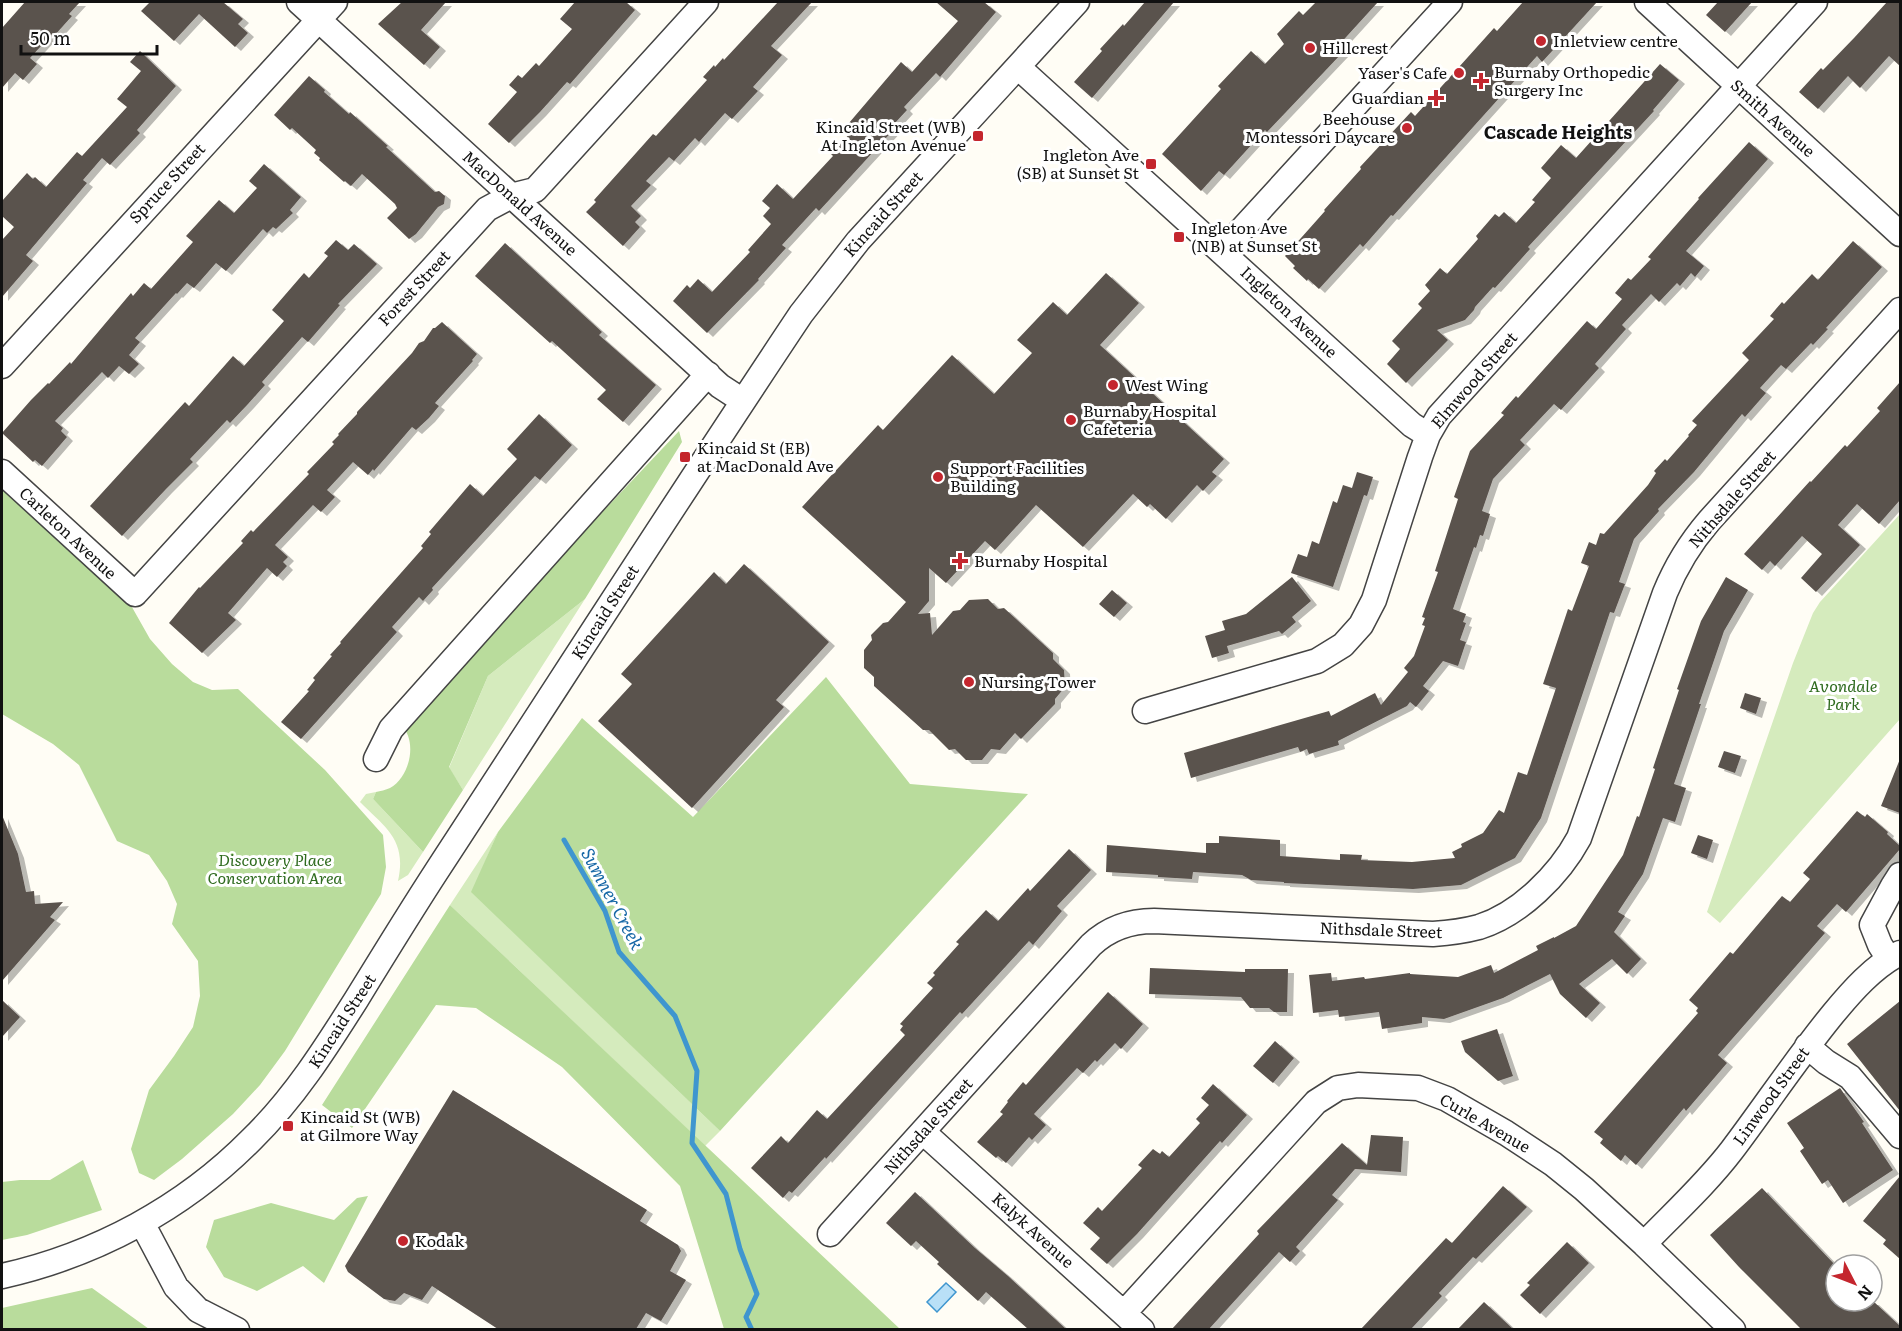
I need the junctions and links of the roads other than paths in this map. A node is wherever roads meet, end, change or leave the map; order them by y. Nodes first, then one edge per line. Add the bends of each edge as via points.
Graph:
1 (299, 2) edge
2 (335, 2) edge
3 (706, 2) edge
4 (1077, 2) edge
5 (1450, 2) edge
6 (1647, 2) edge
7 (1815, 2) edge
8 (318, 20) junction
9 (1018, 66) junction
10 (1739, 86) junction
11 (512, 196) junction
12 (1900, 234) edge
13 (1222, 251) junction
14 (1900, 310) edge
15 (2, 366) edge
16 (708, 374) junction
17 (743, 401) junction
18 (1428, 435) junction
19 (2, 472) edge
20 (135, 594) joint
21 (1145, 711) dead end
22 (376, 759) dead end
23 (1900, 875) edge
24 (1895, 956) edge
25 (1807, 1046) junction
26 (923, 1132) junction
27 (1900, 1136) edge
28 (142, 1223) junction
29 (830, 1234) dead end
30 (1644, 1244) junction
31 (2, 1276) edge
32 (1124, 1313) junction
33 (237, 1329) edge
34 (1142, 1329) edge
35 (1733, 1329) edge

1 - 8 street, MacDonald Avenue
2 - 8 street, Spruce Street
3 - 11 street, Forest Street via 534,190
4 - 9 street, Kincaid Street
5 - 13 street
6 - 10 street, Smith Avenue
7 - 10 street, Elmwood Street
8 - 11 street, MacDonald Avenue
8 - 15 street, Spruce Street
9 - 13 street, Ingleton Avenue
9 - 17 street, Kincaid Street via 858,241 826,280
10 - 12 street, Smith Avenue
10 - 18 street, Elmwood Street via 1439,416
11 - 16 street, MacDonald Avenue
11 - 20 street, Forest Street via 487,209
13 - 18 street, Ingleton Avenue via 1412,425
14 - 26 street, Nithsdale Street via 1690,545 1665,593 1580,838 1557,871 1526,900 1480,926 1449,933 1154,921 1118,927 1091,945
16 - 17 street, MacDonald Avenue
16 - 22 street via 391,729
17 - 28 street, Kincaid Street via 319,1059 250,1141 191,1192
18 - 21 street, Elmwood Street via 1374,600 1361,625 1343,645 1317,661
19 - 20 street, Carleton Avenue
23 - 24 street via 1872,925 1880,945
24 - 25 street, Linwood Street via 1873,971
25 - 27 street via 1850,1077
25 - 30 street, Linwood Street via 1731,1151
26 - 29 street, Nithsdale Street
26 - 32 street, Kalyk Avenue
28 - 31 street, Kincaid Street via 51,1263
28 - 33 street via 176,1287 198,1310
30 - 32 street, Curle Avenue via 1553,1164 1447,1099 1418,1088 1350,1086 1329,1092 1316,1102
30 - 35 street, Curle Avenue
32 - 34 street, Kalyk Avenue

